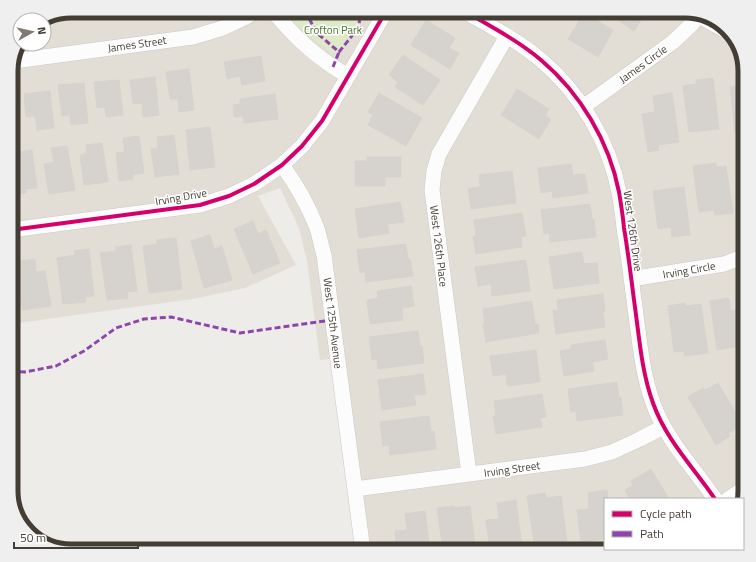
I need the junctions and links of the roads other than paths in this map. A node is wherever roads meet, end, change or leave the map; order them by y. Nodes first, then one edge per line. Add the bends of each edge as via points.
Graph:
1 (244, 18) edge
2 (279, 18) edge
3 (382, 18) edge
4 (476, 18) edge
5 (695, 19) edge
6 (507, 36) junction
7 (19, 60) edge
8 (348, 76) junction
9 (583, 107) junction
10 (282, 165) junction
11 (18, 229) edge
12 (738, 259) edge
13 (632, 280) junction
14 (663, 427) junction
15 (469, 474) junction
16 (355, 489) junction
17 (738, 493) edge
18 (714, 498) edge
19 (730, 498) edge
20 (362, 544) edge

1 - 7 street, James Street via 223,28 193,37
2 - 8 street via 294,36 318,57
3 - 8 street, Irving Drive
4 - 6 street, West 126th Drive
5 - 9 street, James Circle via 673,42
6 - 9 street, West 126th Drive via 541,60
6 - 15 street, West 126th Place via 439,154 432,190
8 - 10 street, Irving Drive via 322,121 302,146
9 - 13 street, West 126th Drive via 597,130 610,160 619,191
10 - 11 street, Irving Drive via 254,184 229,196 200,205
10 - 16 street, West 125th Avenue via 305,200 317,228 324,255
12 - 13 street, Irving Circle via 724,264
13 - 14 street, West 126th Drive via 644,374
14 - 15 street, Irving Street via 612,452 585,459
14 - 18 street, West 126th Drive
15 - 16 street, Irving Street
16 - 20 street, West 125th Avenue
17 - 19 street

